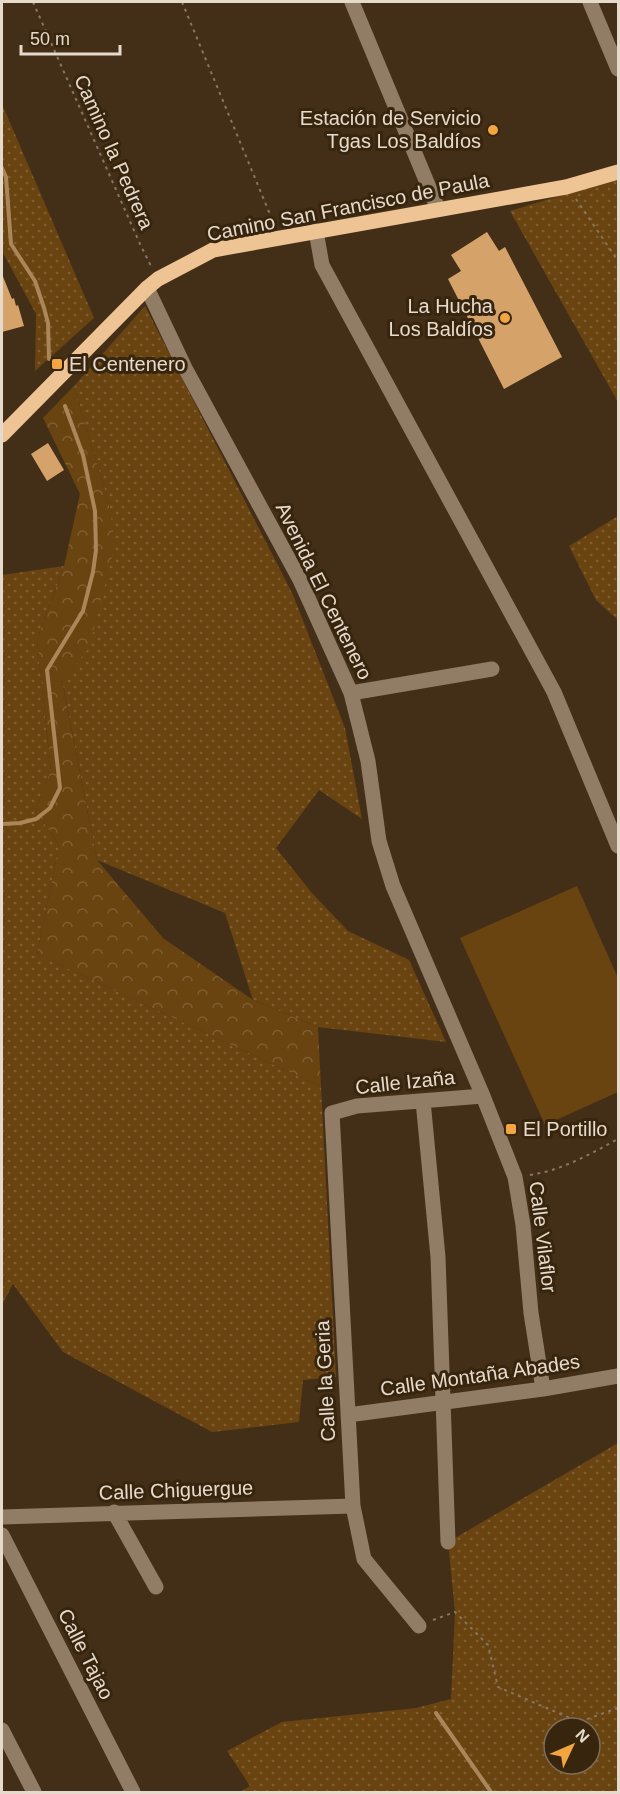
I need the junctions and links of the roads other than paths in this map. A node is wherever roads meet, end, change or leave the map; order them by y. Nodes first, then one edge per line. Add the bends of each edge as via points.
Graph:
1 (352, 2) edge
2 (590, 2) edge
3 (618, 69) edge
4 (618, 172) edge
5 (438, 209) junction
6 (316, 231) junction
7 (153, 284) junction
8 (2, 435) edge
9 (492, 669) dead end
10 (351, 693) junction
11 (618, 846) edge
12 (483, 1096) junction
13 (423, 1101) junction
14 (332, 1113) joint
15 (618, 1376) edge
16 (543, 1389) junction
17 (442, 1402) junction
18 (348, 1414) junction
19 (352, 1506) junction
20 (114, 1512) junction
21 (2, 1517) edge
22 (2, 1535) edge
23 (448, 1542) dead end
24 (156, 1587) dead end
25 (419, 1626) road end
26 (2, 1730) edge
27 (34, 1792) edge
28 (133, 1792) edge

1 - 5 street
2 - 3 street
4 - 5 main road, Camino San Francisco de Paula via 566,187
5 - 6 main road, Camino San Francisco de Paula
6 - 7 main road, Camino San Francisco de Paula via 213,250
6 - 11 street via 322,265 554,692
7 - 8 main road, Camino San Francisco de Paula
7 - 10 street, Avenida El Centenero via 190,378 300,580
9 - 10 street
10 - 12 street, Avenida El Centenero via 368,761 379,841 393,886
12 - 13 street, Calle Izaña
12 - 16 street, Calle Vilaflor via 515,1177
13 - 14 street, Calle Izaña via 357,1106
13 - 17 street via 438,1257
14 - 18 street, Calle la Geria
15 - 16 street, Calle Montaña Abades
16 - 17 street, Calle Montaña Abades
17 - 18 street, Calle Montaña Abades
17 - 23 street
18 - 19 street, Calle la Geria
19 - 20 street, Calle Chiguergue
19 - 25 street, Calle la Geria via 364,1560
20 - 21 street, Calle Chiguergue
20 - 24 street
22 - 28 street, Calle Tajao
26 - 27 street

